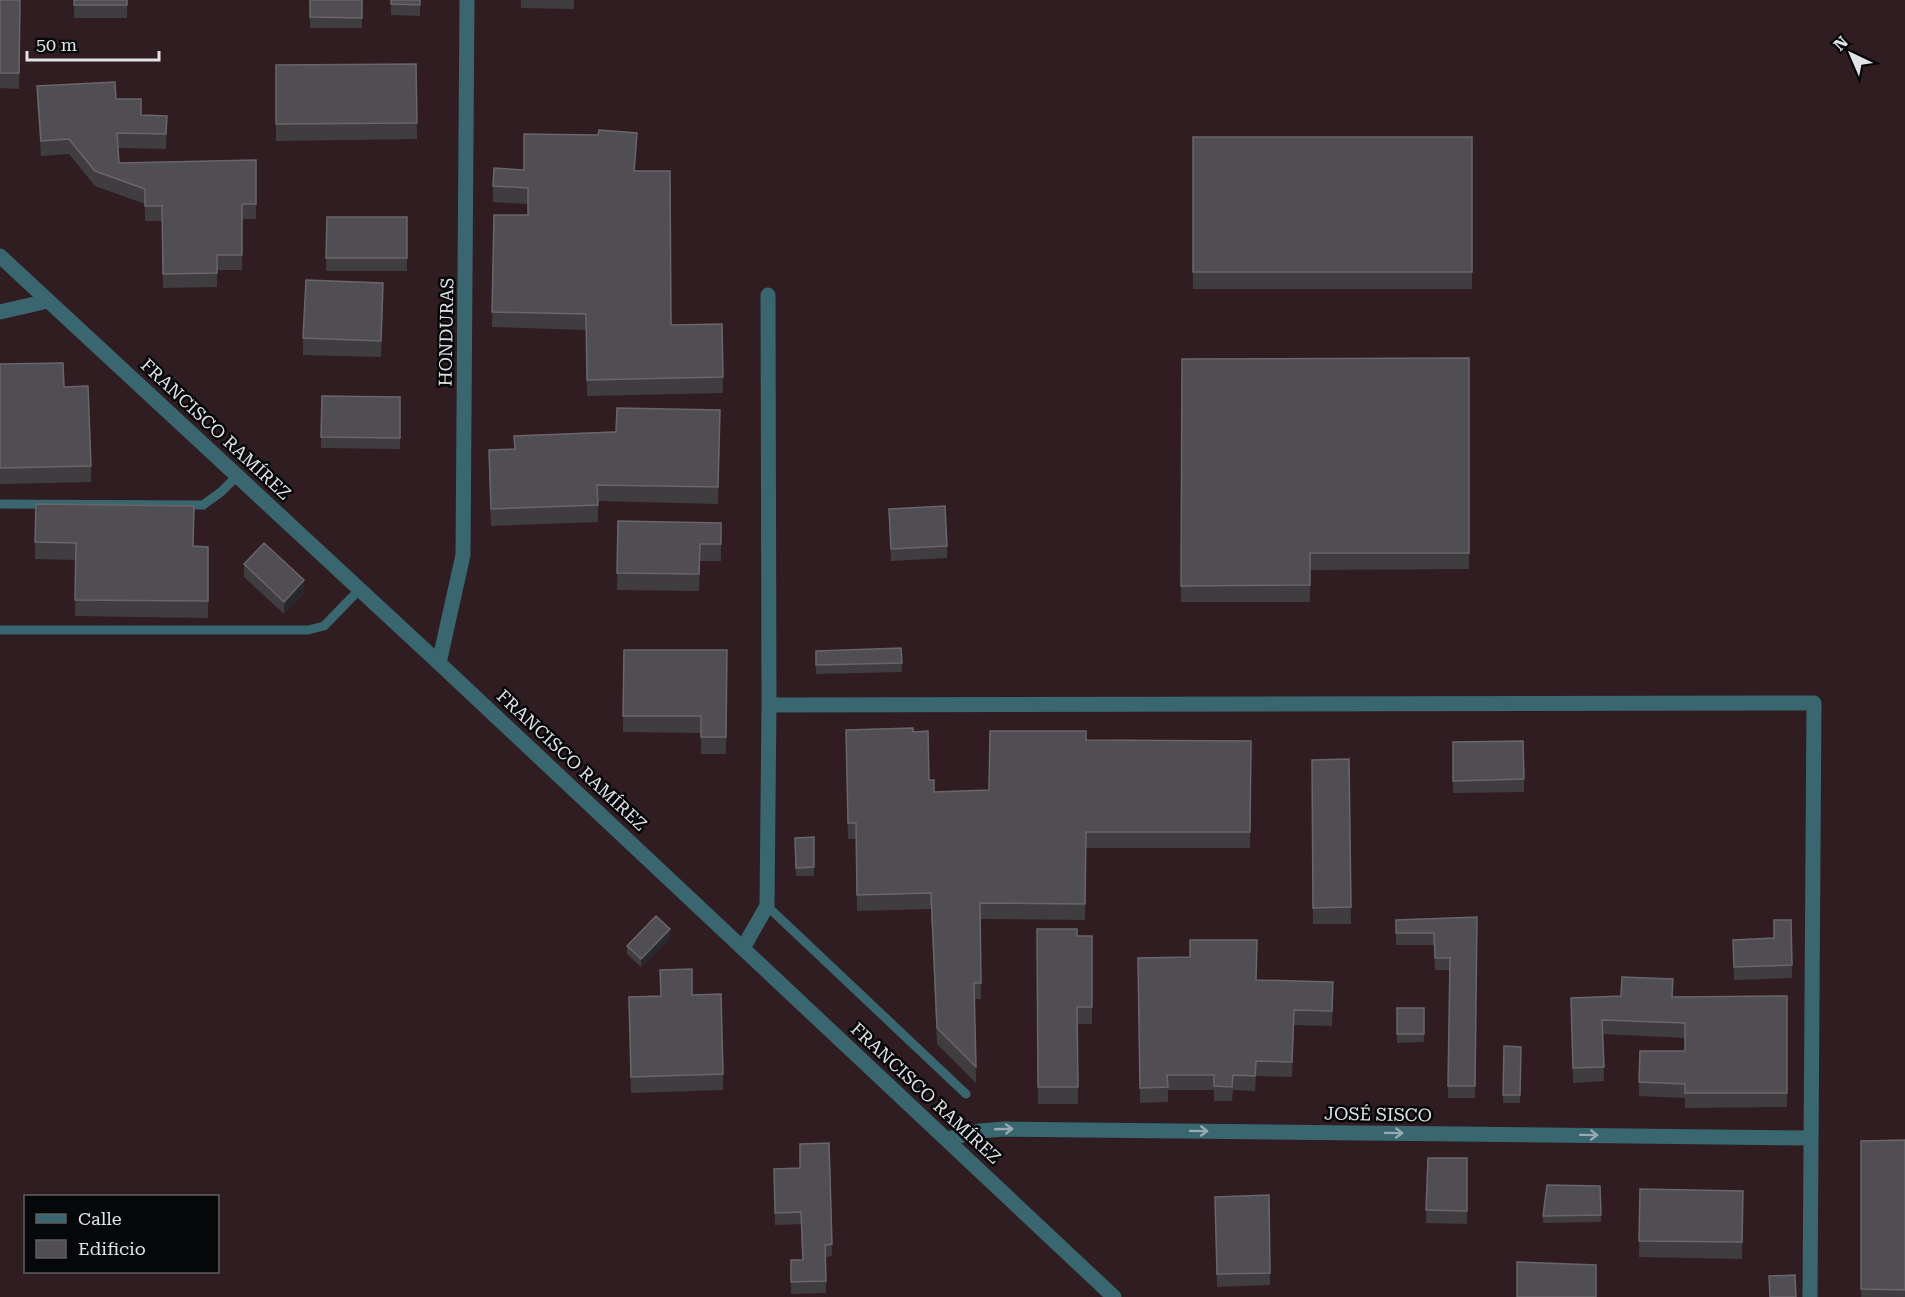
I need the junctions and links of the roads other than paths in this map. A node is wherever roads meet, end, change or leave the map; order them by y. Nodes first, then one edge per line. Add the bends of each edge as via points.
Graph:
1 (467, 0) edge
2 (0, 256) edge
3 (768, 295) dead end
4 (48, 301) junction
5 (0, 312) edge
6 (237, 476) junction
7 (0, 504) edge
8 (360, 589) junction
9 (0, 630) edge
10 (439, 663) junction
11 (769, 705) junction
12 (767, 906) junction
13 (743, 948) junction
14 (966, 1094) dead end
15 (1811, 1138) junction
16 (946, 1139) junction
17 (1114, 1297) edge
18 (1810, 1297) edge

1 - 10 street, HONDURAS via 463,555
2 - 4 street, FRANCISCO RAMÍREZ
3 - 11 street
4 - 5 street
4 - 6 street, FRANCISCO RAMÍREZ
6 - 7 lane via 203,505
6 - 8 street, FRANCISCO RAMÍREZ
8 - 9 lane via 324,626 308,630
8 - 10 street, FRANCISCO RAMÍREZ
10 - 13 street, FRANCISCO RAMÍREZ
11 - 12 street
11 - 15 street via 1814,703
12 - 13 street
12 - 14 lane
13 - 16 street, FRANCISCO RAMÍREZ
16 -> 15 street, JOSÉ SISCO via 1004,1129
15 - 18 street
16 - 17 street, FRANCISCO RAMÍREZ

